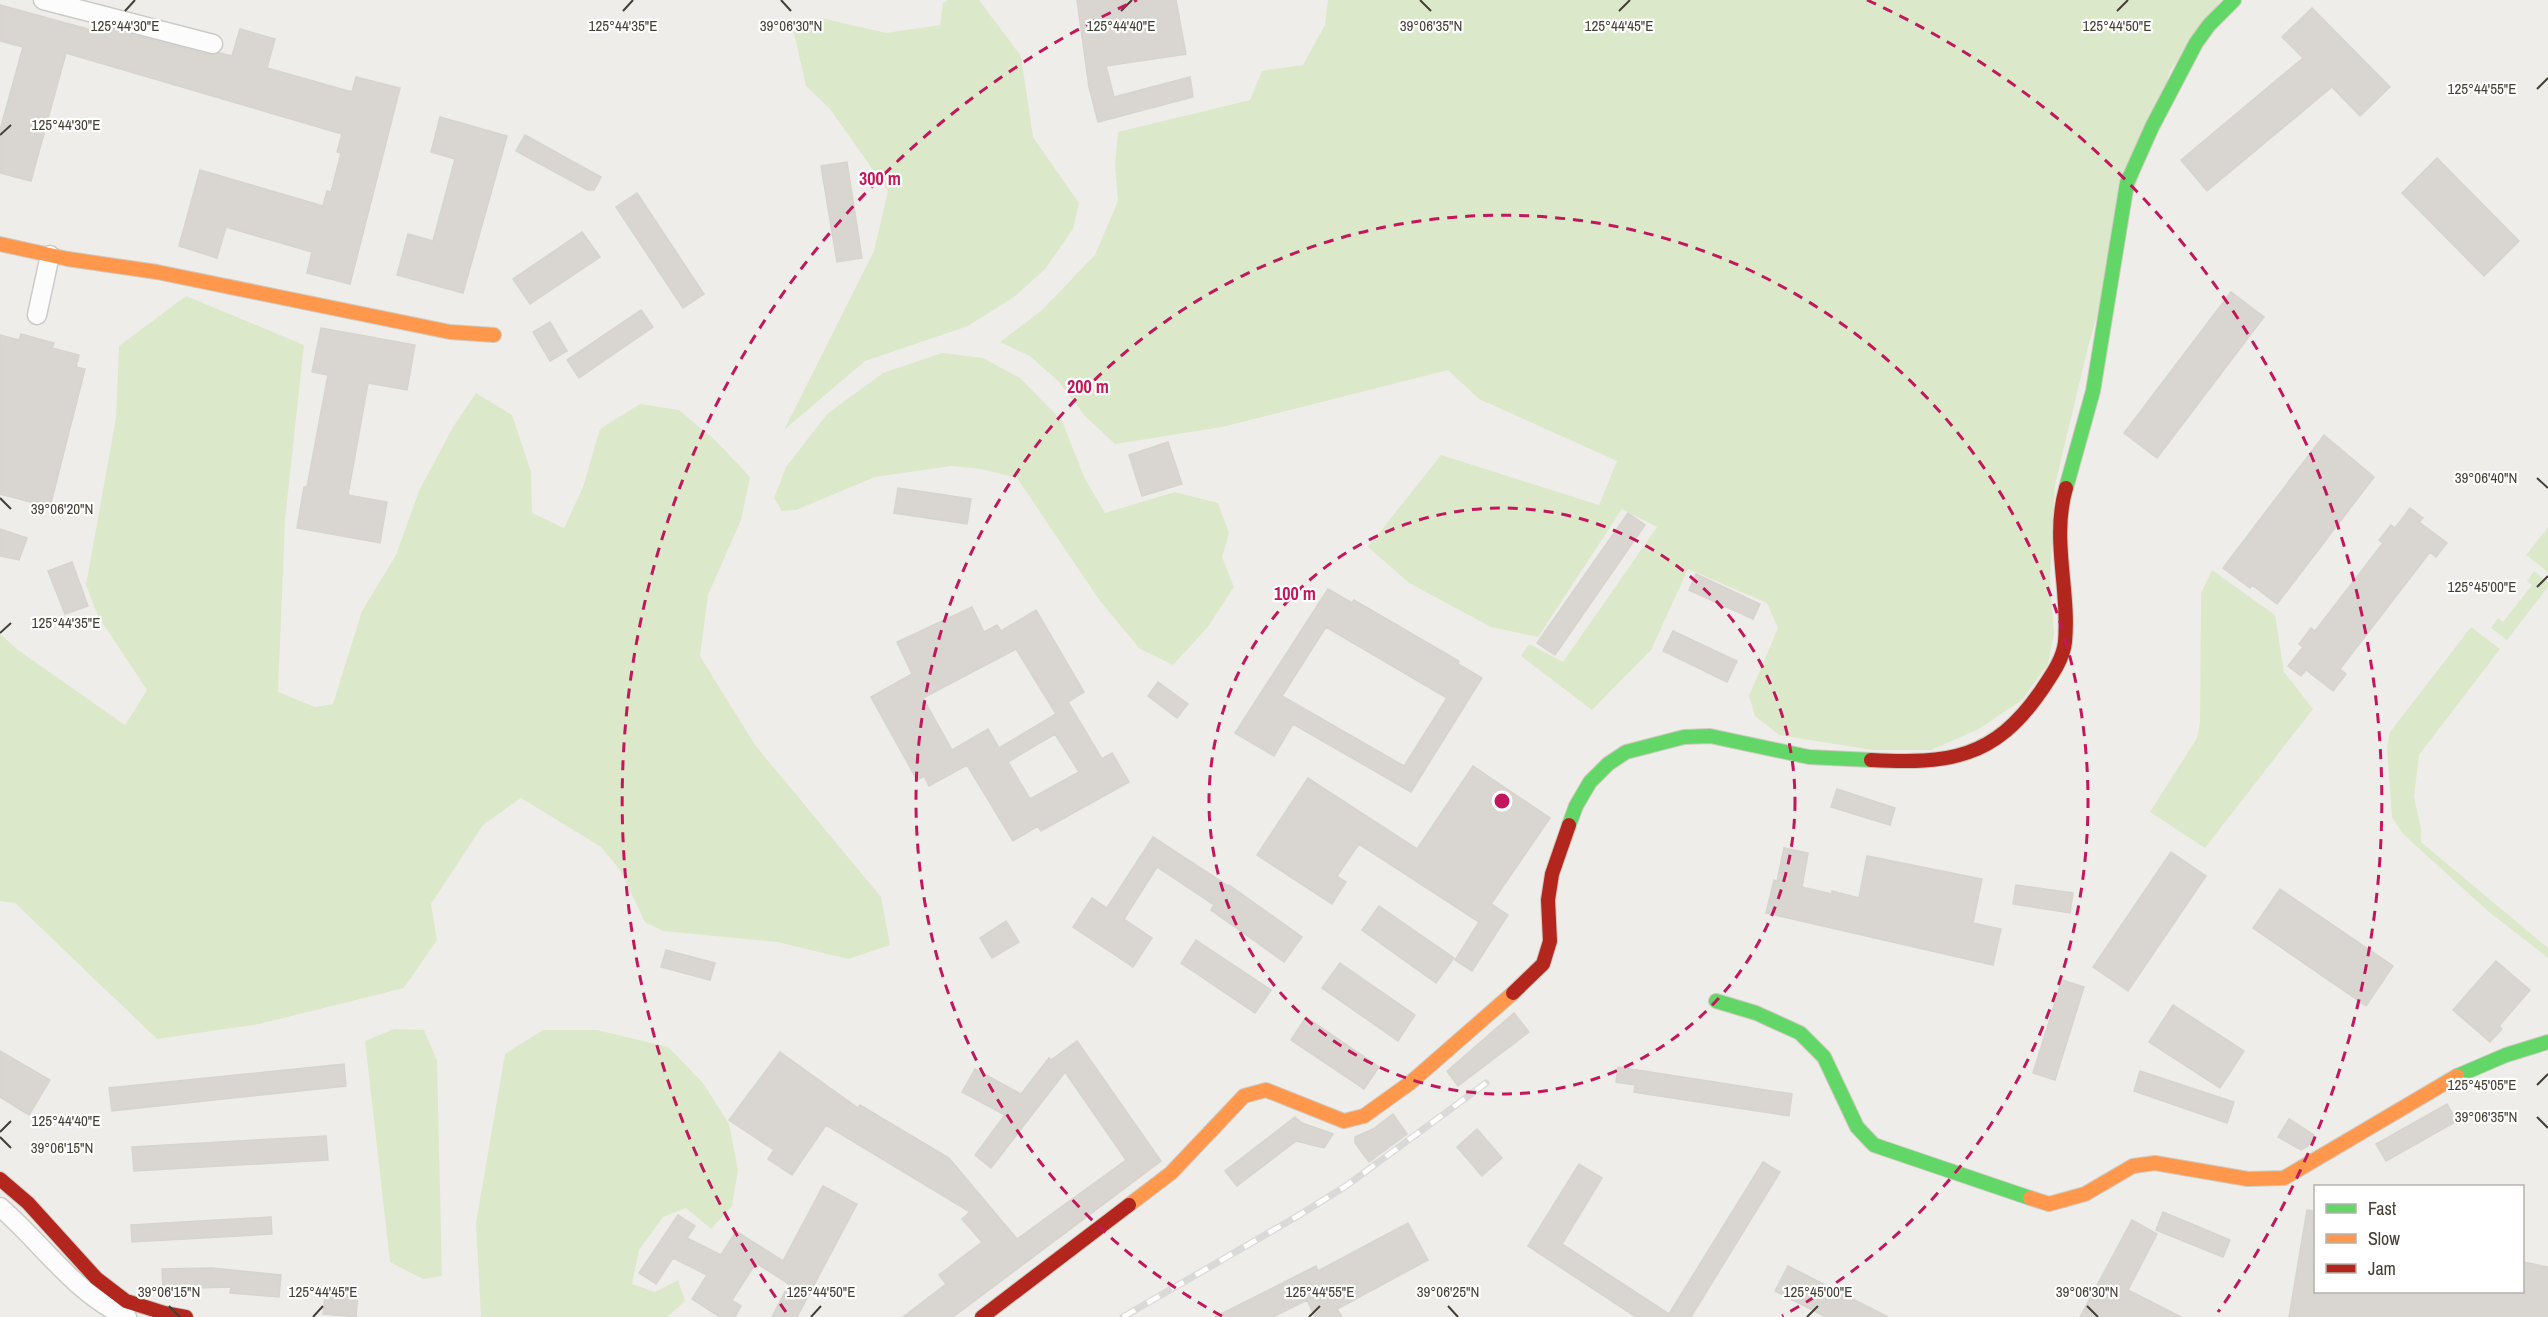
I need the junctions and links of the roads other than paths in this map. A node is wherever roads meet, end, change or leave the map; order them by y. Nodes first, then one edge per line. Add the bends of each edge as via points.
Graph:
1 (43, 0) edge
2 (2234, 0) edge
3 (213, 44) dead end
4 (0, 244) edge
5 (50, 255) junction
6 (37, 315) dead end
7 (494, 334) dead end
8 (1716, 1001) dead end
9 (2548, 1042) edge
10 (0, 1179) edge
11 (0, 1208) edge
12 (127, 1317) edge
13 (186, 1317) edge
14 (982, 1317) edge

1 - 3 street
2 - 14 street via 2196,43 2127,183 2093,391 2063,497 2060,550 2065,644 2056,669 2027,711 1989,744 1959,757 1928,761 1809,757 1710,736 1684,737 1626,752 1590,782 1576,806 1552,874 1548,900 1550,941 1543,964 1508,998 1410,1083 1364,1116 1344,1121 1266,1090 1244,1096 1171,1173
4 - 5 street
5 - 6 street
5 - 7 street via 157,272 450,332
8 - 9 street via 1756,1013 1800,1033 1824,1057 1857,1127 1874,1145 2049,1204 2085,1194 2133,1166 2155,1163 2248,1179 2284,1178 2460,1074
10 - 13 street via 28,1203 96,1278 126,1300
11 - 12 street via 26,1229 62,1270 108,1309

